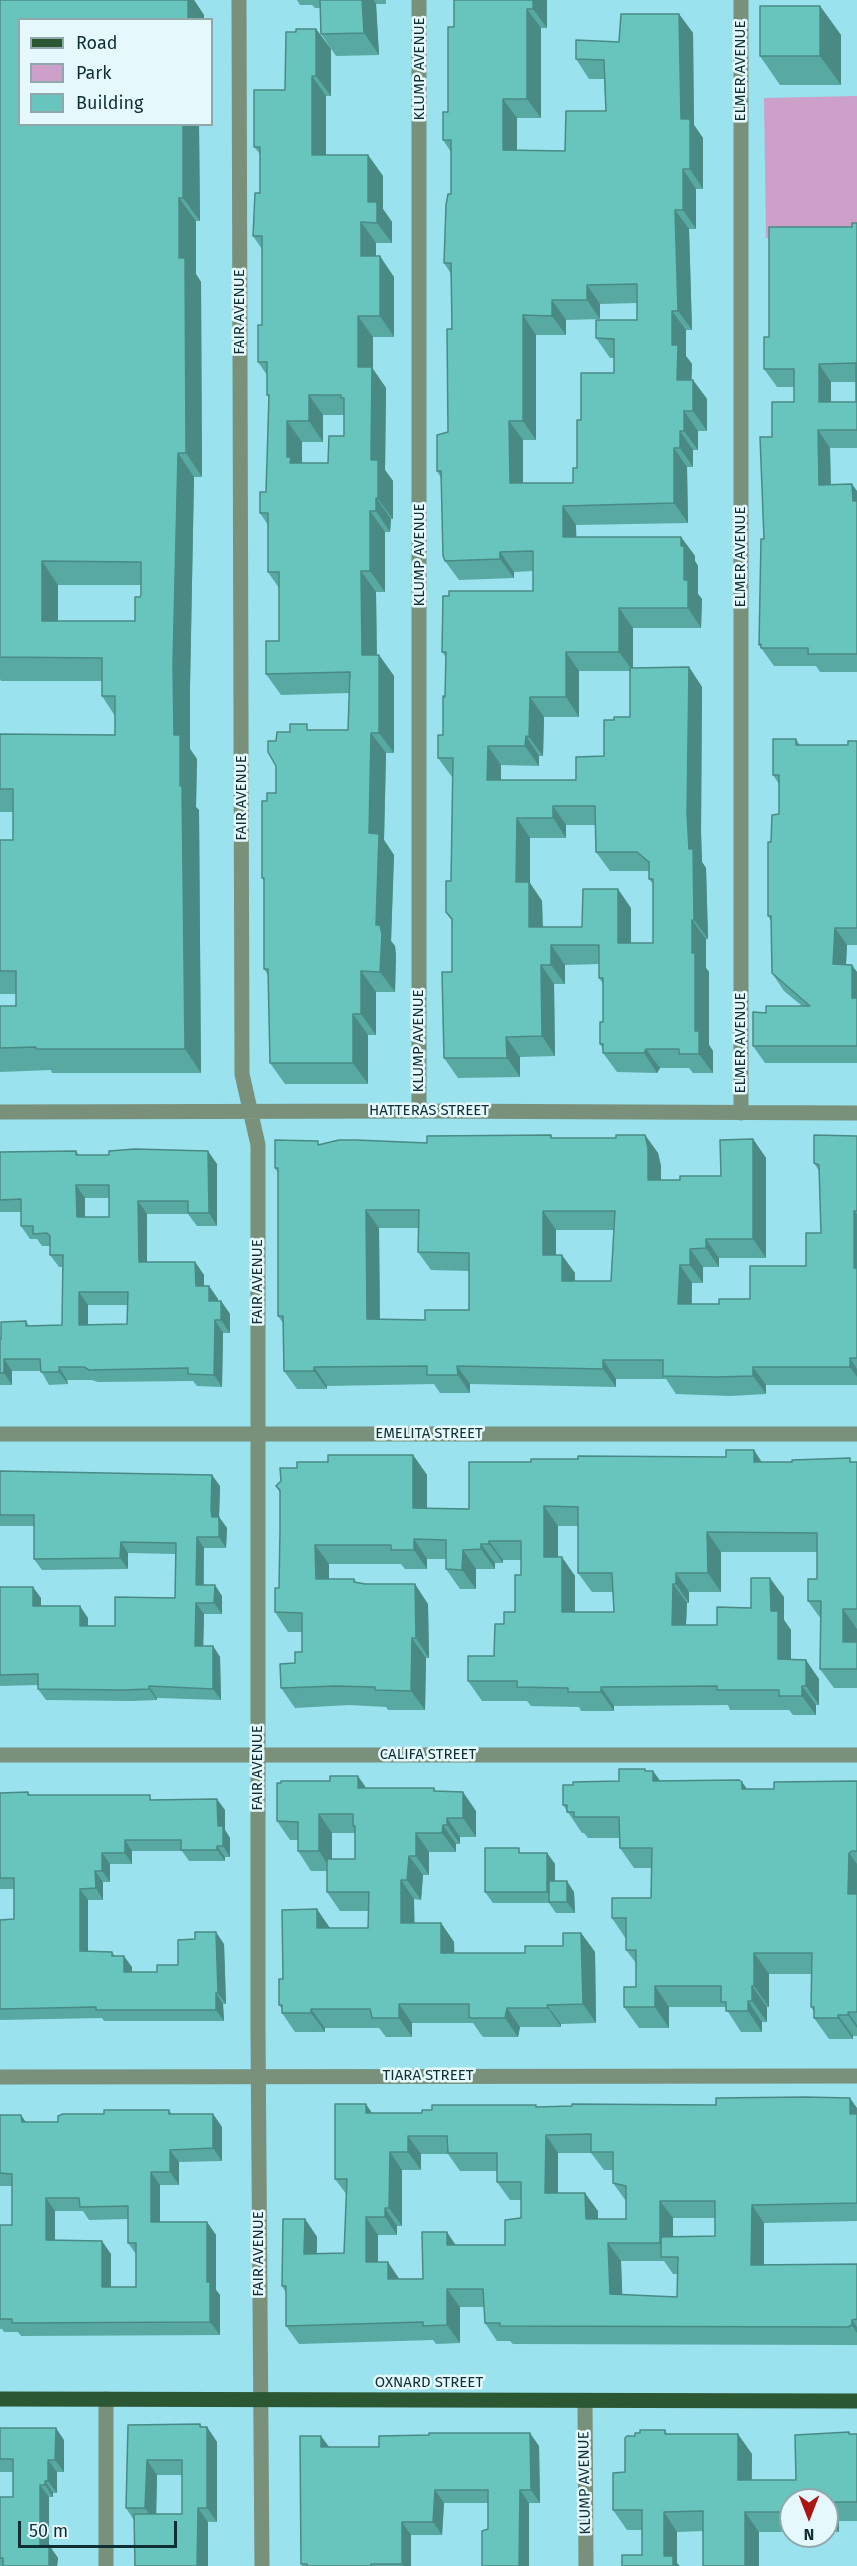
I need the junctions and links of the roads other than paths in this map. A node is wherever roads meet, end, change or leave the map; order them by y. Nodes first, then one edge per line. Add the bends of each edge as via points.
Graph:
1 (239, 0) edge
2 (419, 0) edge
3 (741, 0) edge
4 (248, 1111) junction
5 (419, 1111) junction
6 (0, 1112) edge
7 (741, 1113) junction
8 (857, 1113) edge
9 (0, 1434) edge
10 (258, 1434) junction
11 (857, 1434) edge
12 (0, 1755) edge
13 (258, 1755) junction
14 (857, 1755) edge
15 (857, 2076) edge
16 (0, 2077) edge
17 (258, 2077) junction
18 (0, 2399) edge
19 (106, 2399) junction
20 (260, 2400) junction
21 (585, 2401) junction
22 (857, 2401) edge
23 (106, 2566) edge
24 (262, 2566) edge
25 (586, 2566) edge

1 - 4 street, FAIR AVENUE via 242,1074
2 - 5 street, KLUMP AVENUE
3 - 7 street, ELMER AVENUE
4 - 5 street, HATTERAS STREET
4 - 6 street, HATTERAS STREET
4 - 10 street, FAIR AVENUE via 258,1145
5 - 7 street, HATTERAS STREET
7 - 8 street, HATTERAS STREET
9 - 10 street, EMELITA STREET
10 - 11 street, EMELITA STREET
10 - 13 street, FAIR AVENUE
12 - 13 street, CALIFA STREET
13 - 14 street, CALIFA STREET
13 - 17 street, FAIR AVENUE
15 - 17 street, TIARA STREET
16 - 17 street, TIARA STREET
17 - 20 street, FAIR AVENUE
18 - 19 main road, OXNARD STREET
19 - 20 main road, OXNARD STREET
19 - 23 street
20 - 21 main road, OXNARD STREET
20 - 24 street, FAIR AVENUE
21 - 22 main road, OXNARD STREET
21 - 25 street, KLUMP AVENUE

